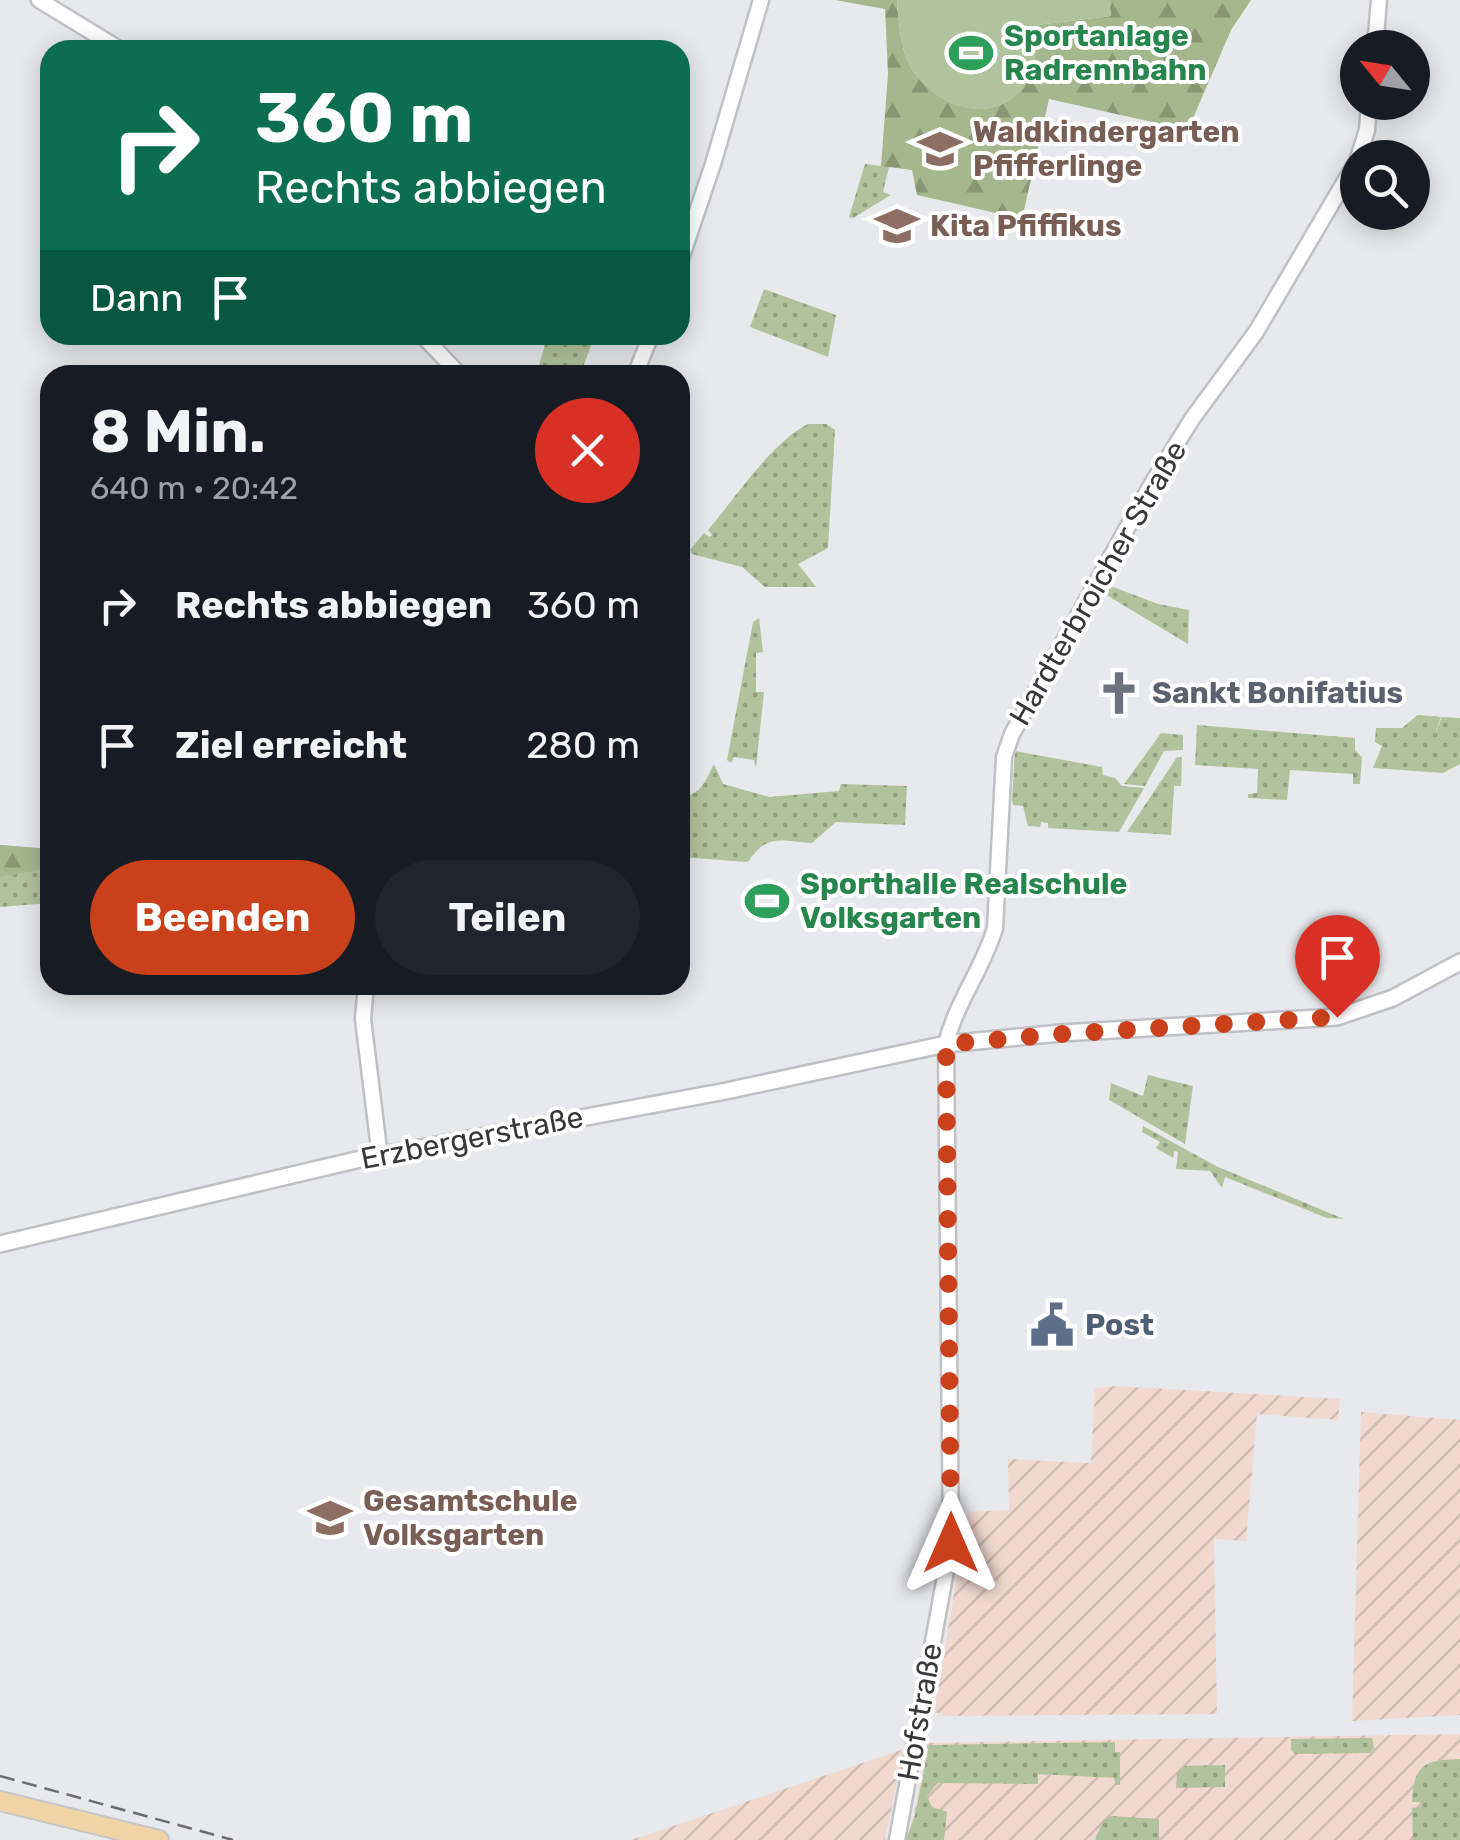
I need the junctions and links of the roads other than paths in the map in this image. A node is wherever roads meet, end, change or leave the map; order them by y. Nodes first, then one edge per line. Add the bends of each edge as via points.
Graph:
1 (39, 0) edge
2 (761, 0) edge
3 (1379, 0) edge
4 (1376, 30) edge
5 (105, 40) edge
6 (1340, 189) edge
7 (690, 232) edge
8 (432, 345) edge
9 (450, 365) edge
10 (1460, 962) edge
11 (365, 995) edge
12 (946, 1044) junction
13 (380, 1157) junction
14 (0, 1244) edge
15 (0, 1801) edge
16 (0, 1810) edge
17 (119, 1840) edge
18 (159, 1840) edge
19 (897, 1840) edge

1 - 5 street
2 - 7 street
3 - 4 street
6 - 12 street, Hardterbroicher Straße via 1256,332 1192,419 1012,734 1004,757 995,928
8 - 9 street
10 - 12 main road, Erzbergerstraße via 1393,998 1337,1017
11 - 13 street
12 - 13 main road, Erzbergerstraße
12 - 19 street, Hofstraße via 951,1543
13 - 14 main road, Erzbergerstraße
15 - 18 main road
16 - 17 main road

